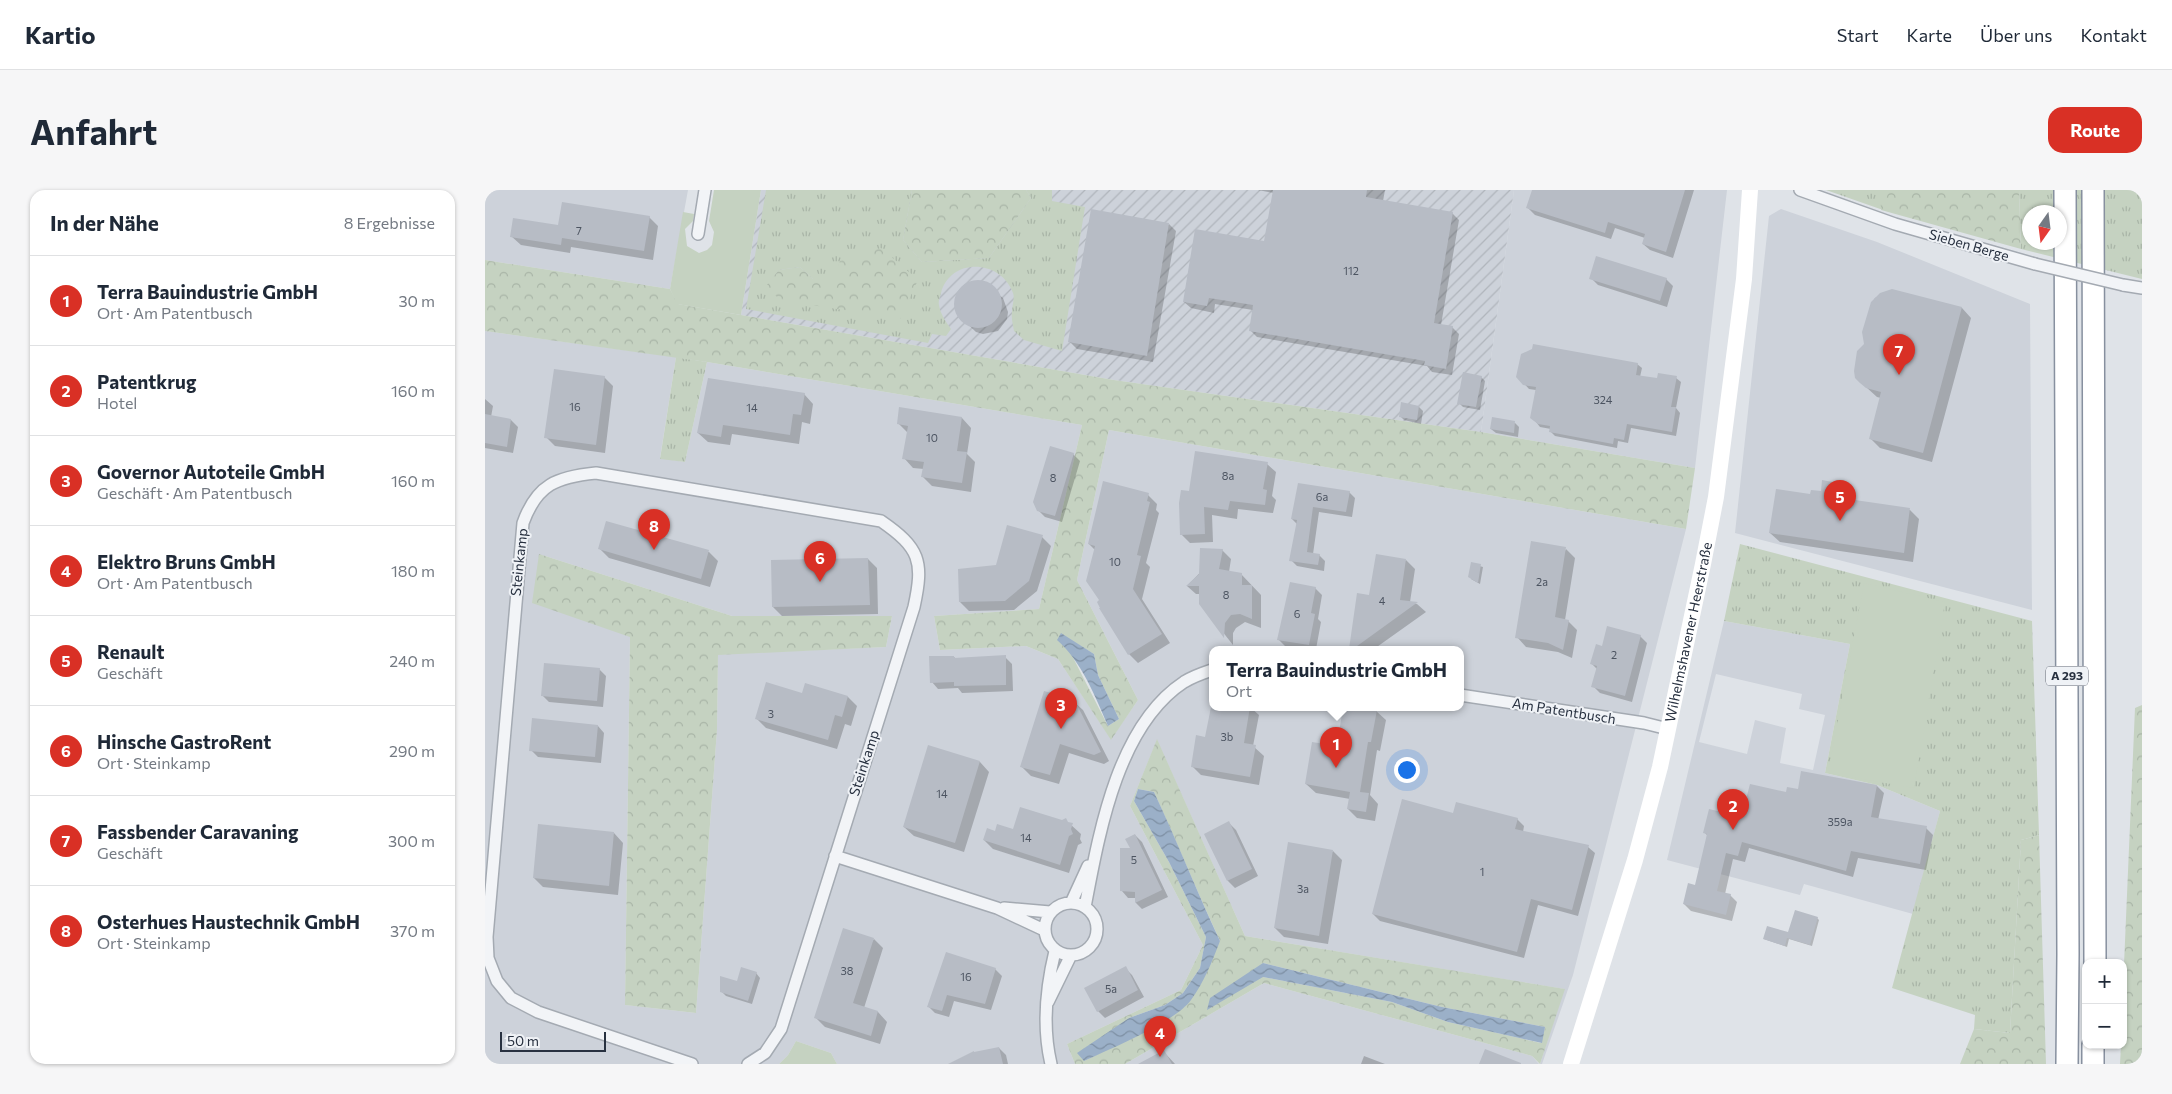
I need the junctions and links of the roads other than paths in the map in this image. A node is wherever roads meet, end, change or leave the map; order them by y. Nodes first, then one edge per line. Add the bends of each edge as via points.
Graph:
1 (705, 190) edge
2 (1750, 190) edge
3 (1800, 190) edge
4 (2065, 190) edge
5 (2093, 190) edge
6 (698, 234) dead end
7 (2142, 288) edge
8 (1209, 671) edge
9 (1464, 696) edge
10 (1668, 729) junction
11 (1096, 850) junction
12 (835, 856) junction
13 (1071, 903) junction
14 (1085, 907) junction
15 (997, 908) junction
16 (1050, 912) junction
17 (1044, 930) junction
18 (1055, 950) junction
19 (1071, 955) junction
20 (2095, 959) edge
21 (1046, 1006) junction
22 (2093, 1049) edge
23 (692, 1064) edge
24 (748, 1064) edge
25 (1051, 1064) edge
26 (1571, 1064) edge
27 (2067, 1064) edge
28 (2093, 1064) edge

1 - 6 street
2 - 10 street, Wilhelmshavener Heerstraße via 1744,279 1716,496
3 - 7 street, Sieben Berge, bridge via 1895,224 2035,264
4 - 27 highway, A 293
5 - 20 highway, A 293
8 - 11 street via 1184,682 1154,708 1136,735 1111,796
9 - 10 street, Am Patentbusch
10 - 26 street, Wilhelmshavener Heerstraße via 1635,860
11 - 13 street
11 - 14 street
12 - 15 street
12 - 23 street, Steinkamp via 916,600 919,571 913,550 903,537 881,521 596,473 571,476 546,486 528,509 522,532 487,938 488,958 497,981 511,998
12 - 24 street, Steinkamp via 781,1029 765,1053
13 - 14 street
13 - 16 street
14 - 19 street via 1095,920 1096,936 1087,950
15 - 16 street
15 - 17 street
16 - 17 street
17 - 18 street via 1047,941
18 - 19 street
18 - 21 street via 1047,983
19 - 21 street
21 - 25 street
22 - 28 highway

